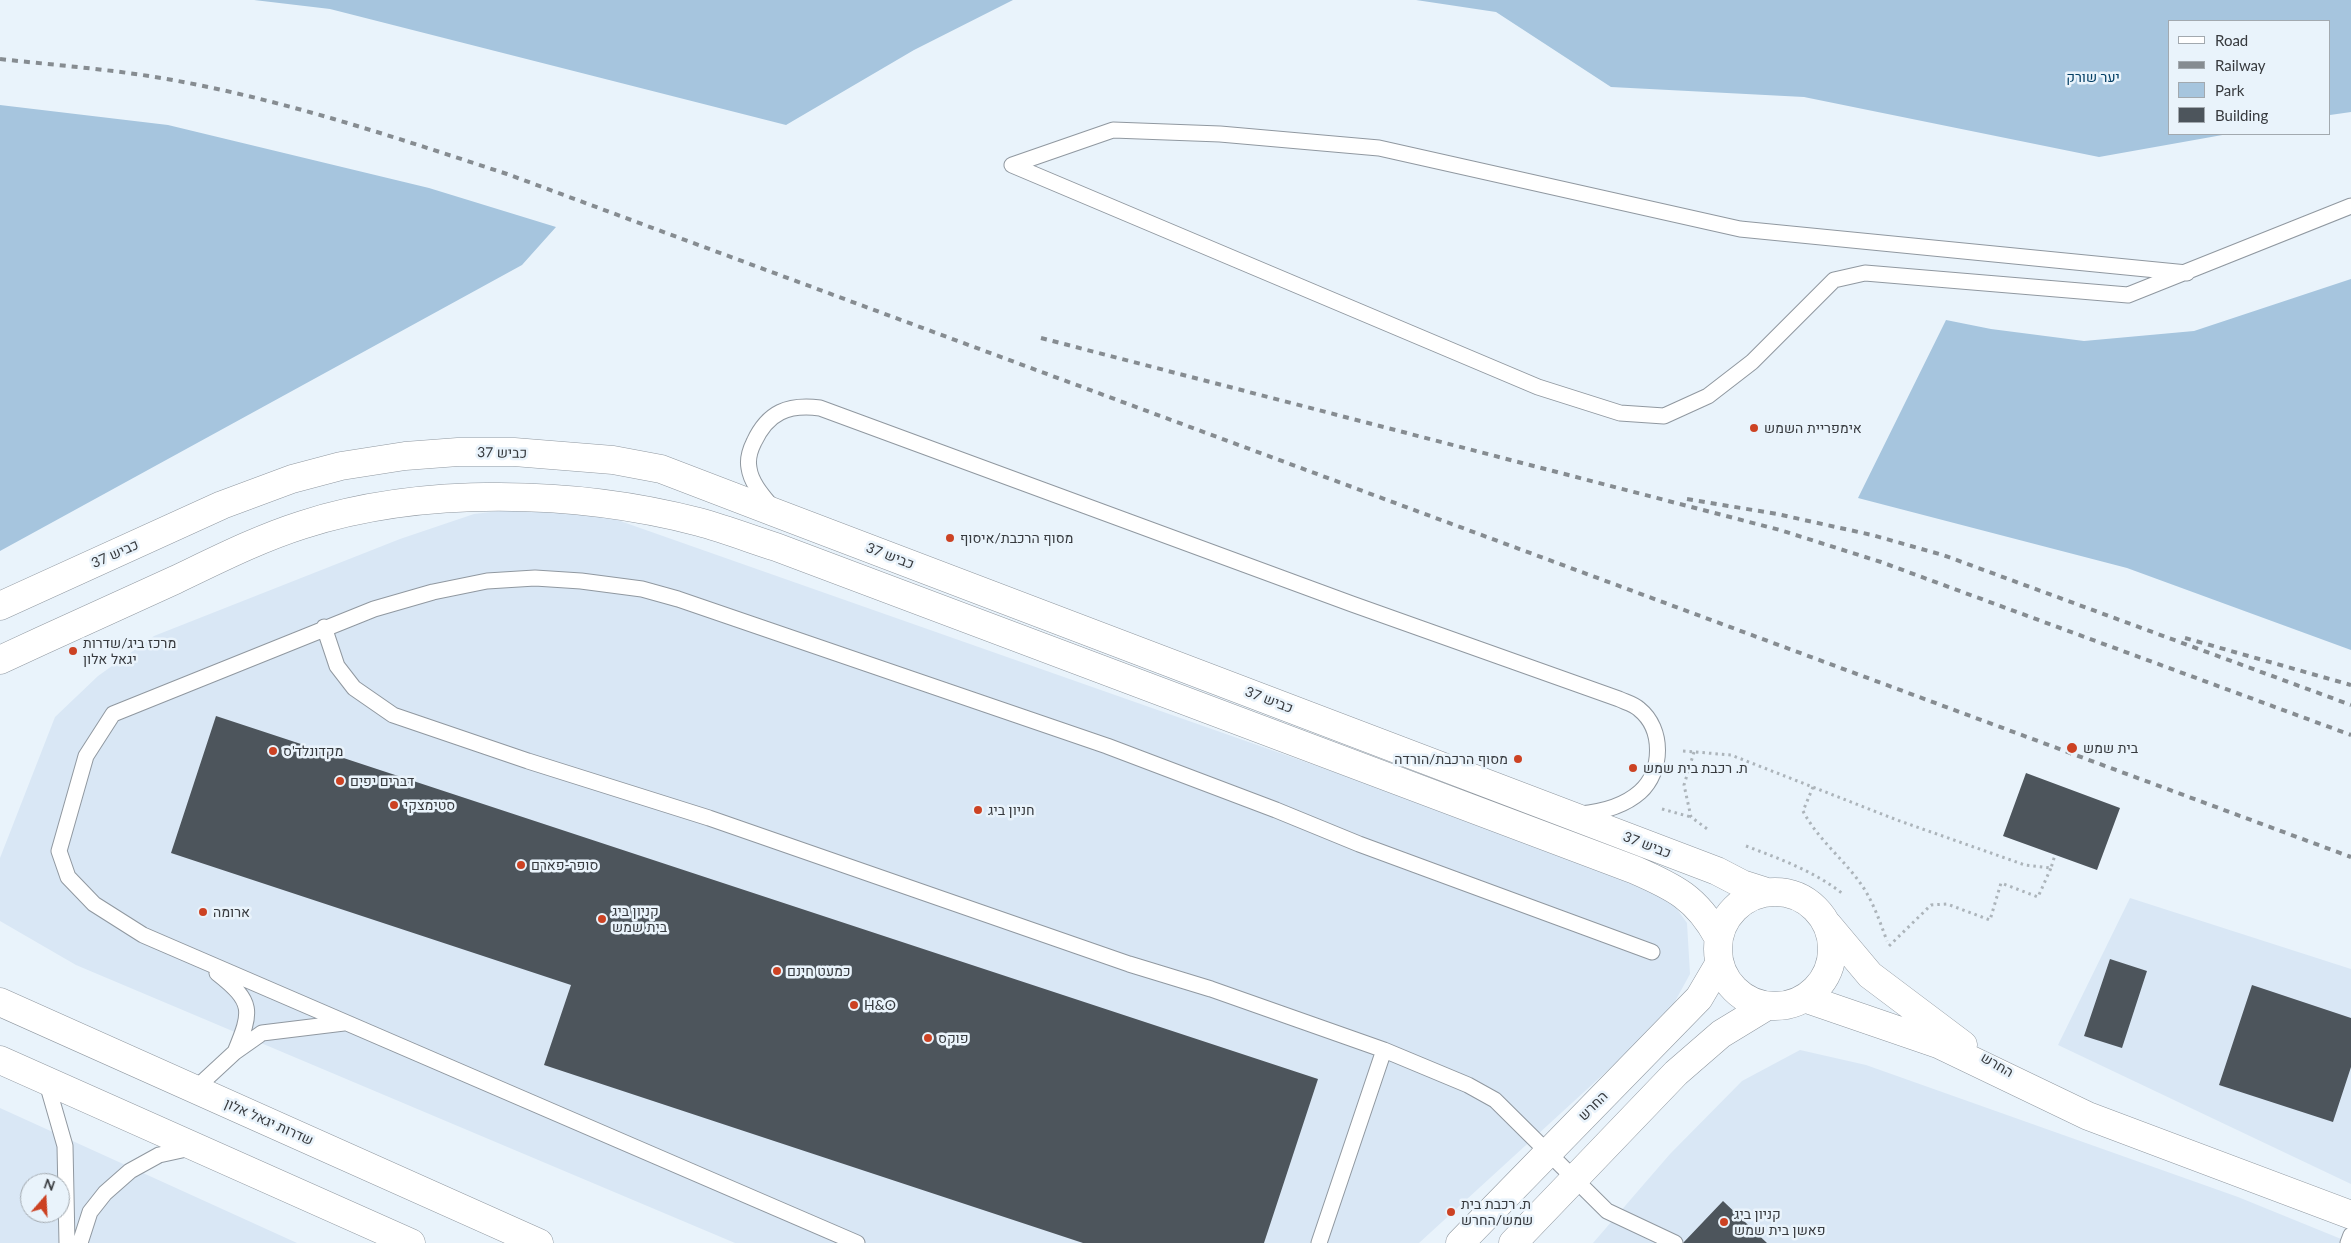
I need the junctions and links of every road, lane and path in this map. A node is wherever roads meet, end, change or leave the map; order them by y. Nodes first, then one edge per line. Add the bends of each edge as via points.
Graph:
1 (2351, 206) edge
2 (2187, 273) junction
3 (776, 512) junction
4 (0, 606) edge
5 (324, 627) junction
6 (0, 660) edge
7 (1658, 748) junction
8 (1813, 787) junction
9 (1570, 816) junction
10 (2055, 855) dead end
11 (2051, 868) junction
12 (1764, 892) junction
13 (1826, 922) junction
14 (1718, 937) junction
15 (1652, 952) dead end
16 (200, 960) junction
17 (1719, 964) junction
18 (1804, 998) junction
19 (0, 1002) edge
20 (1767, 1006) junction
21 (346, 1023) junction
22 (1384, 1050) junction
23 (234, 1052) junction
24 (0, 1060) edge
25 (46, 1080) junction
26 (195, 1089) junction
27 (2088, 1116) junction
28 (196, 1147) junction
29 (1546, 1153) junction
30 (1574, 1179) junction
31 (2351, 1215) edge
32 (2351, 1235) edge
33 (67, 1243) edge
34 (80, 1243) edge
35 (411, 1243) edge
36 (539, 1243) edge
37 (858, 1243) edge
38 (1319, 1243) edge
39 (1460, 1243) edge
40 (1513, 1243) edge
41 (1675, 1243) edge
42 (2348, 1243) edge

1 - 2 lane
2 - 2 lane via 1740,229 1370,147 1220,134 1112,130 1012,165 1423,341 1538,387 1620,413 1664,416 1708,396 1752,362 1834,280 1865,273 2128,295
3 - 4 street, כביש 37 via 660,470 613,460 514,452 405,456 317,473 231,502
3 - 7 lane via 755,485 749,468 749,453 763,425 771,417 802,405 820,408 1619,699 1638,708 1646,716
3 - 9 street, כביש 37
5 - 15 lane via 433,592 487,581 535,578 642,589 1107,746 1359,844
5 - 16 lane via 113,714 86,756 59,851 68,877 94,904 142,935
5 - 22 lane via 337,666 354,688 394,715 788,845 876,878
6 - 14 street, כביש 37 via 254,543 304,525 379,507 446,499 504,497 634,509 699,522 776,547 1635,870 1673,886 1694,903
7 - 8 path via 1732,755
7 - 9 lane via 1654,771 1639,793 1613,808
8 - 11 path via 2025,865
8 - 11 path via 1803,811 1811,826 1862,887 1875,908 1889,946 1931,905 1947,904 1990,920 2001,883 2038,897
9 - 12 street, כביש 37
10 - 11 path
12 - 13 street via 1800,897
12 - 14 street via 1739,904 1730,913
13 - 18 street via 1832,940 1829,969 1819,986
13 - 27 street, החרש via 1870,975 1962,1043
14 - 17 street
16 - 21 lane
16 - 23 lane via 236,988 248,1012 246,1027
17 - 20 street via 1740,995
17 - 29 street, החרש via 1699,998
18 - 20 street via 1786,1005
18 - 27 street, החרש via 1938,1044
19 - 26 street, שדרות יגאל אלון
20 - 30 street via 1721,1034 1676,1073
21 - 23 lane via 262,1033
21 - 37 lane
22 - 29 lane via 1468,1085 1495,1100
22 - 38 lane
23 - 26 lane
24 - 25 street
25 - 28 street
25 - 33 lane via 65,1146
26 - 36 street, שדרות יגאל אלון
27 - 31 street, החרש
28 - 34 lane via 159,1154 130,1171 90,1212
28 - 35 street
29 - 30 lane
29 - 39 street, החרש
30 - 40 street
30 - 41 lane via 1607,1210
32 - 42 lane

